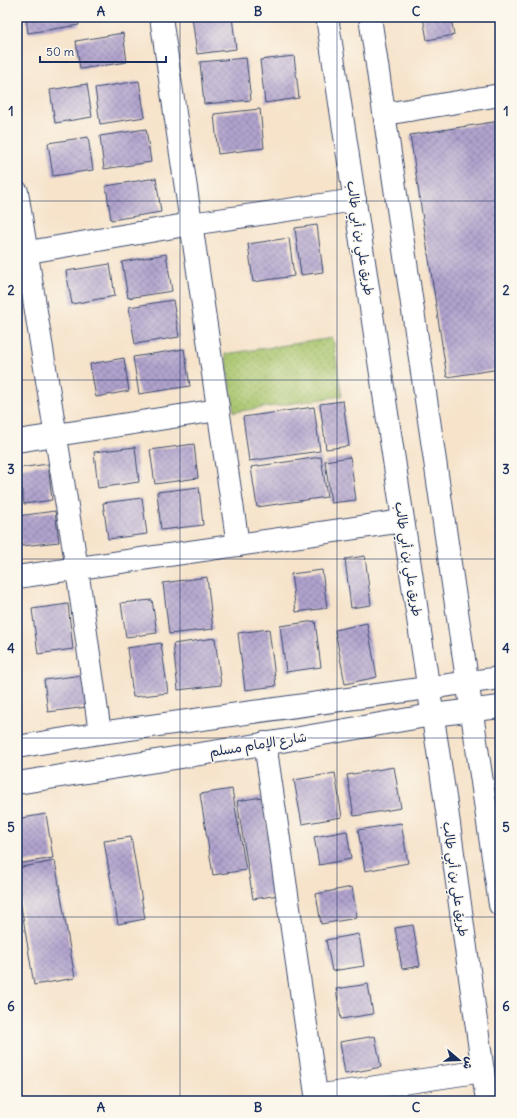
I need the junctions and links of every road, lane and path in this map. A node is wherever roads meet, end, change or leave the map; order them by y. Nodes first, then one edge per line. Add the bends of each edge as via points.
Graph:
1 (161, 17) edge
2 (328, 17) edge
3 (370, 17) edge
4 (500, 95) edge
5 (385, 114) junction
6 (17, 192) edge
7 (355, 200) junction
8 (191, 224) junction
9 (22, 253) edge
10 (218, 410) junction
11 (55, 435) junction
12 (17, 441) edge
13 (403, 521) junction
14 (238, 545) junction
15 (77, 569) junction
16 (17, 577) edge
17 (500, 678) edge
18 (468, 682) junction
19 (428, 687) junction
20 (500, 707) edge
21 (471, 711) junction
22 (432, 715) junction
23 (100, 733) junction
24 (265, 743) junction
25 (17, 746) edge
26 (17, 783) edge
27 (500, 905) edge
28 (483, 1071) junction
29 (317, 1099) edge
30 (487, 1101) edge

1 - 8 main road
2 - 7 main road, طريق علي بن أبي طالب
3 - 5 main road
4 - 5 main road
5 - 18 main road
6 - 9 main road
7 - 8 main road
7 - 13 main road, طريق علي بن أبي طالب
8 - 9 main road
8 - 10 main road
9 - 11 main road
10 - 11 main road
10 - 14 main road
11 - 12 main road
11 - 15 main road
13 - 14 main road
13 - 19 main road, طريق علي بن أبي طالب
14 - 15 main road
15 - 16 main road
15 - 23 main road
17 - 18 main road
18 - 19 main road
18 - 21 main road
19 - 22 main road, طريق علي بن أبي طالب
19 - 23 main road
20 - 21 main road, شارع الإمام مسلم
21 - 22 main road, شارع الإمام مسلم
21 - 27 main road
22 - 24 main road, شارع الإمام مسلم
22 - 28 main road, طريق علي بن أبي طالب
23 - 25 main road
24 - 26 main road, شارع الإمام مسلم
24 - 29 main road
28 - 29 main road
28 - 30 main road, طريق علي بن أبي طالب

